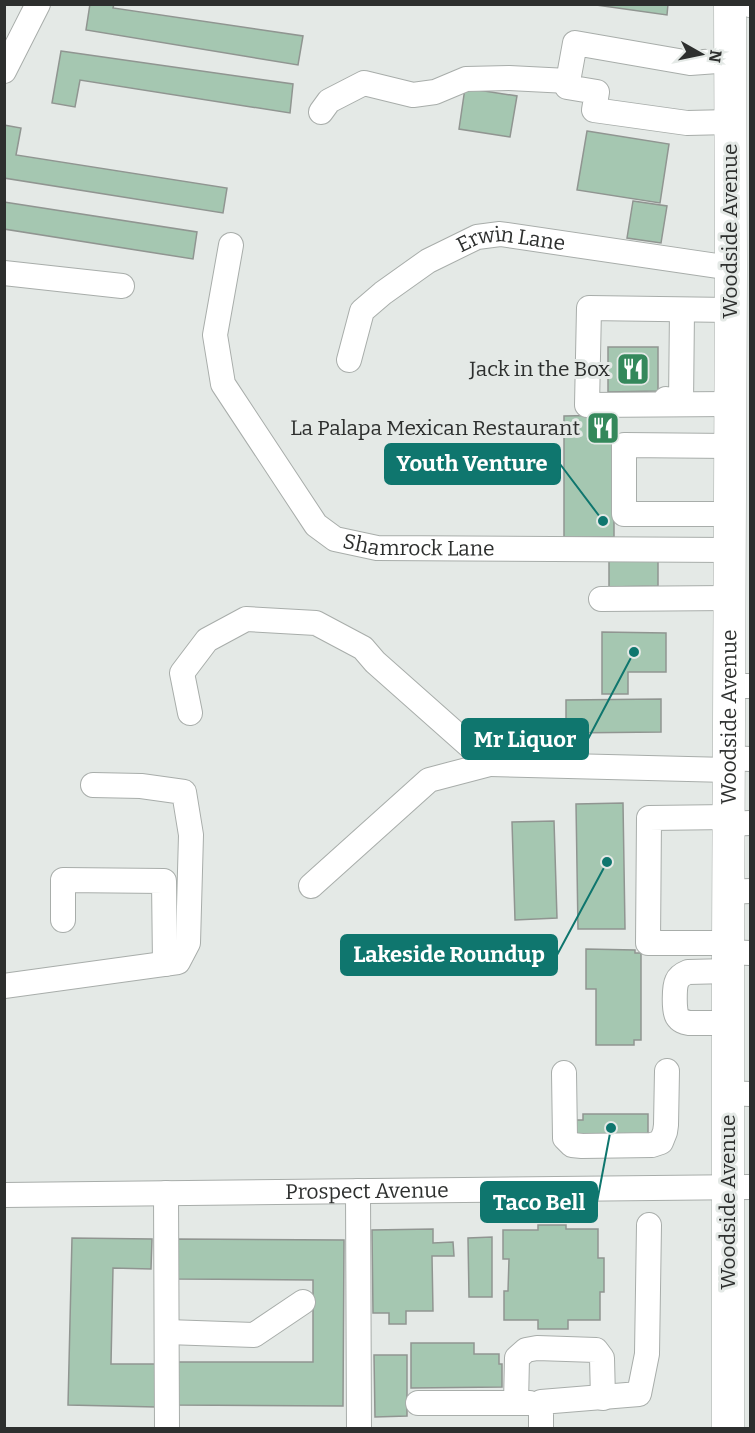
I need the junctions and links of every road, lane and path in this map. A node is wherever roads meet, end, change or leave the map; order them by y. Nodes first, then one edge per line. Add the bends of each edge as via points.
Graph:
1 (38, 4) edge
2 (730, 4) edge
3 (731, 60) junction
4 (4, 71) edge
5 (568, 81) junction
6 (737, 102) edge
7 (321, 112) dead end
8 (740, 166) edge
9 (740, 228) edge
10 (231, 245) dead end
11 (731, 268) junction
12 (4, 273) edge
13 (122, 286) dead end
14 (682, 310) junction
15 (730, 310) junction
16 (740, 342) edge
17 (349, 360) dead end
18 (737, 400) edge
19 (681, 404) junction
20 (730, 446) junction
21 (737, 499) edge
22 (730, 550) junction
23 (730, 598) junction
24 (601, 599) dead end
25 (740, 632) edge
26 (740, 686) edge
27 (190, 713) dead end
28 (736, 762) edge
29 (490, 764) junction
30 (93, 785) dead end
31 (736, 821) edge
32 (310, 886) dead end
33 (739, 892) edge
34 (63, 920) dead end
35 (734, 955) edge
36 (165, 964) junction
37 (4, 986) edge
38 (728, 1023) junction
39 (667, 1071) dead end
40 (564, 1073) dead end
41 (739, 1094) edge
42 (739, 1187) edge
43 (358, 1191) junction
44 (166, 1193) junction
45 (4, 1195) edge
46 (649, 1225) dead end
47 (303, 1302) dead end
48 (167, 1332) junction
49 (603, 1398) junction
50 (516, 1402) junction
51 (541, 1402) junction
52 (418, 1403) dead end
53 (167, 1428) edge
54 (359, 1428) edge
55 (541, 1428) edge
56 (728, 1428) edge

1 - 4 street
2 - 3 main road, Woodside Avenue
3 - 5 street via 690,63 575,43
3 - 6 main road, Woodside Avenue
5 - 6 street via 567,87 597,92 594,110 687,123
5 - 7 street via 466,80 435,92 413,95 364,83 329,101
6 - 8 main road, Woodside Avenue
8 - 9 main road, Woodside Avenue
9 - 11 main road, Woodside Avenue
10 - 22 street, Shamrock Lane via 214,335 223,384 316,525 335,539 377,548
11 - 15 main road, Woodside Avenue
11 - 17 street, Erwin Lane via 500,234 477,237 428,261 362,311
12 - 13 street
14 - 15 street
14 - 19 street
14 - 19 street via 589,308 587,405
15 - 16 main road, Woodside Avenue
16 - 18 main road, Woodside Avenue
18 - 19 street
18 - 20 main road, Woodside Avenue
20 - 21 main road, Woodside Avenue
20 - 21 street via 624,445 624,514
21 - 22 main road, Woodside Avenue
22 - 23 main road, Woodside Avenue
23 - 24 street
23 - 25 main road, Woodside Avenue
25 - 26 main road, Woodside Avenue
26 - 28 main road, Woodside Avenue
27 - 29 street via 182,673 207,640 246,620 316,623 363,648
28 - 29 street
28 - 31 main road, Woodside Avenue
29 - 32 street via 429,780
30 - 36 street via 184,792 191,835 188,943 178,962
31 - 33 main road, Woodside Avenue
31 - 35 street via 649,818 648,943
33 - 35 main road, Woodside Avenue
34 - 36 street via 63,880 164,881
35 - 38 main road, Woodside Avenue
35 - 38 street via 682,975 676,987 676,1013 683,1022
36 - 37 street
38 - 41 main road, Woodside Avenue
39 - 40 street via 665,1132 661,1142 652,1145 572,1144 565,1138 564,1130
41 - 42 main road, Woodside Avenue
42 - 43 street, Prospect Avenue
42 - 56 main road, Woodside Avenue
43 - 44 street, Prospect Avenue
43 - 54 street
44 - 45 street, Prospect Avenue
44 - 48 street
46 - 49 street via 647,1354 639,1394
47 - 48 street via 254,1335
48 - 53 street
49 - 50 street via 602,1358 596,1350 537,1348 526,1350 517,1358
49 - 51 street
50 - 51 street
50 - 52 street
51 - 55 street

